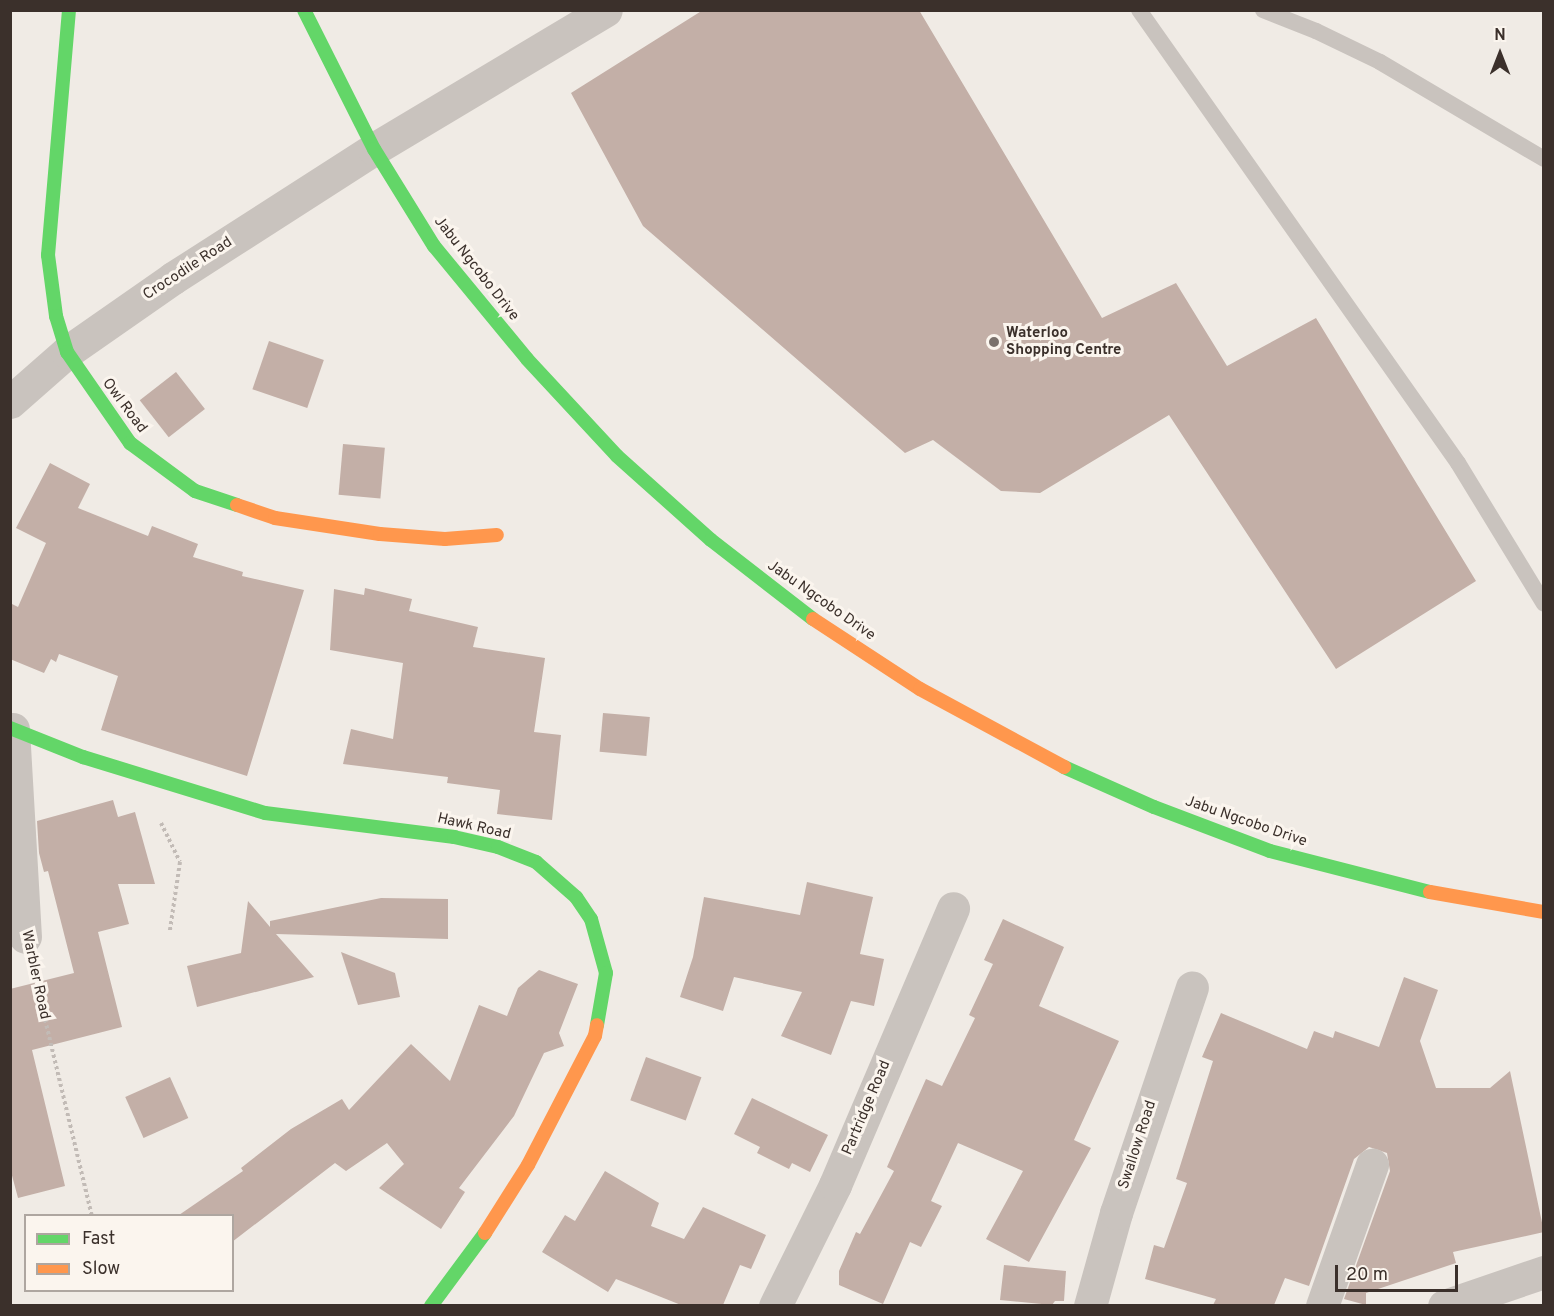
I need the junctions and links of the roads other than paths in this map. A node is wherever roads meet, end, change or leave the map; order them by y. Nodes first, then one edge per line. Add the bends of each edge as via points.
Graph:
1 (69, 10) edge
2 (304, 10) edge
3 (606, 10) edge
4 (1139, 10) edge
5 (1263, 10) edge
6 (374, 149) junction
7 (1544, 159) edge
8 (67, 352) junction
9 (10, 402) edge
10 (497, 535) dead end
11 (1544, 604) edge
12 (12, 728) edge
13 (953, 908) dead end
14 (1544, 912) edge
15 (25, 937) road end
16 (1192, 987) dead end
17 (1372, 1165) dead end
18 (1544, 1272) edge
19 (431, 1305) edge
20 (775, 1305) edge
21 (1090, 1305) edge
22 (1322, 1305) edge
23 (1444, 1305) edge

1 - 8 street, Owl Road via 48,255 56,316
2 - 6 street, Jabu Ngcobo Drive
3 - 6 street, Crocodile Road
4 - 11 lane via 1458,463
5 - 7 lane via 1380,62
6 - 8 street, Crocodile Road via 173,278
6 - 14 street, Jabu Ngcobo Drive via 434,246 527,359 617,456 711,540 805,614 920,689 1035,754 1154,807 1270,851 1407,888
8 - 9 street, Crocodile Road
8 - 10 street, Owl Road via 130,443 195,491 231,506 320,527 445,538
12 - 15 street, Warbler Road
12 - 19 street, Hawk Road via 136,774 265,813 454,837 498,847 536,862 558,878 591,919 606,973 595,1036 528,1166 474,1249
13 - 20 street, Partridge Road via 835,1185
16 - 21 street, Swallow Road via 1116,1213
17 - 22 street
18 - 23 street

